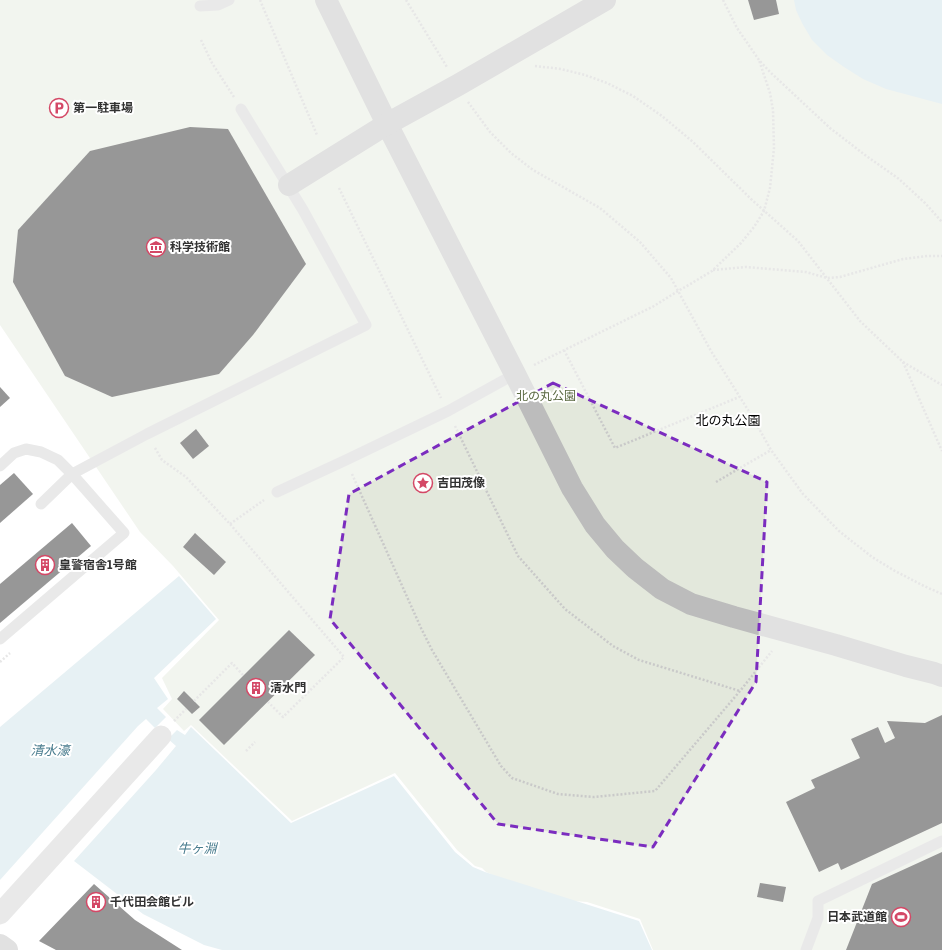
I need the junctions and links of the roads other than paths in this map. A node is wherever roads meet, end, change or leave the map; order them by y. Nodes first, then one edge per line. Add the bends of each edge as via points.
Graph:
1 (229, 0) edge
2 (326, 0) edge
3 (605, 0) edge
4 (200, 6) dead end
5 (241, 110) road end
6 (387, 124) junction
7 (289, 185) junction
8 (515, 374) junction
9 (0, 466) edge
10 (72, 474) junction
11 (277, 492) dead end
12 (42, 504) dead end
13 (0, 639) edge
14 (942, 676) edge
15 (161, 736) dead end
16 (942, 841) edge
17 (0, 914) edge
18 (0, 945) edge
19 (7, 950) edge
20 (806, 950) edge

1 - 4 lane via 218,5
2 - 6 street
3 - 6 street
5 - 7 lane
6 - 7 street
6 - 8 street
7 - 10 lane via 366,325
8 - 11 lane via 448,411
8 - 14 street via 572,488 595,525 615,549 662,589 691,604
9 - 10 lane via 14,453 26,449 41,452 58,460
10 - 12 lane
10 - 13 lane via 124,533
15 - 17 street
16 - 20 lane via 818,901 818,918
18 - 19 street

